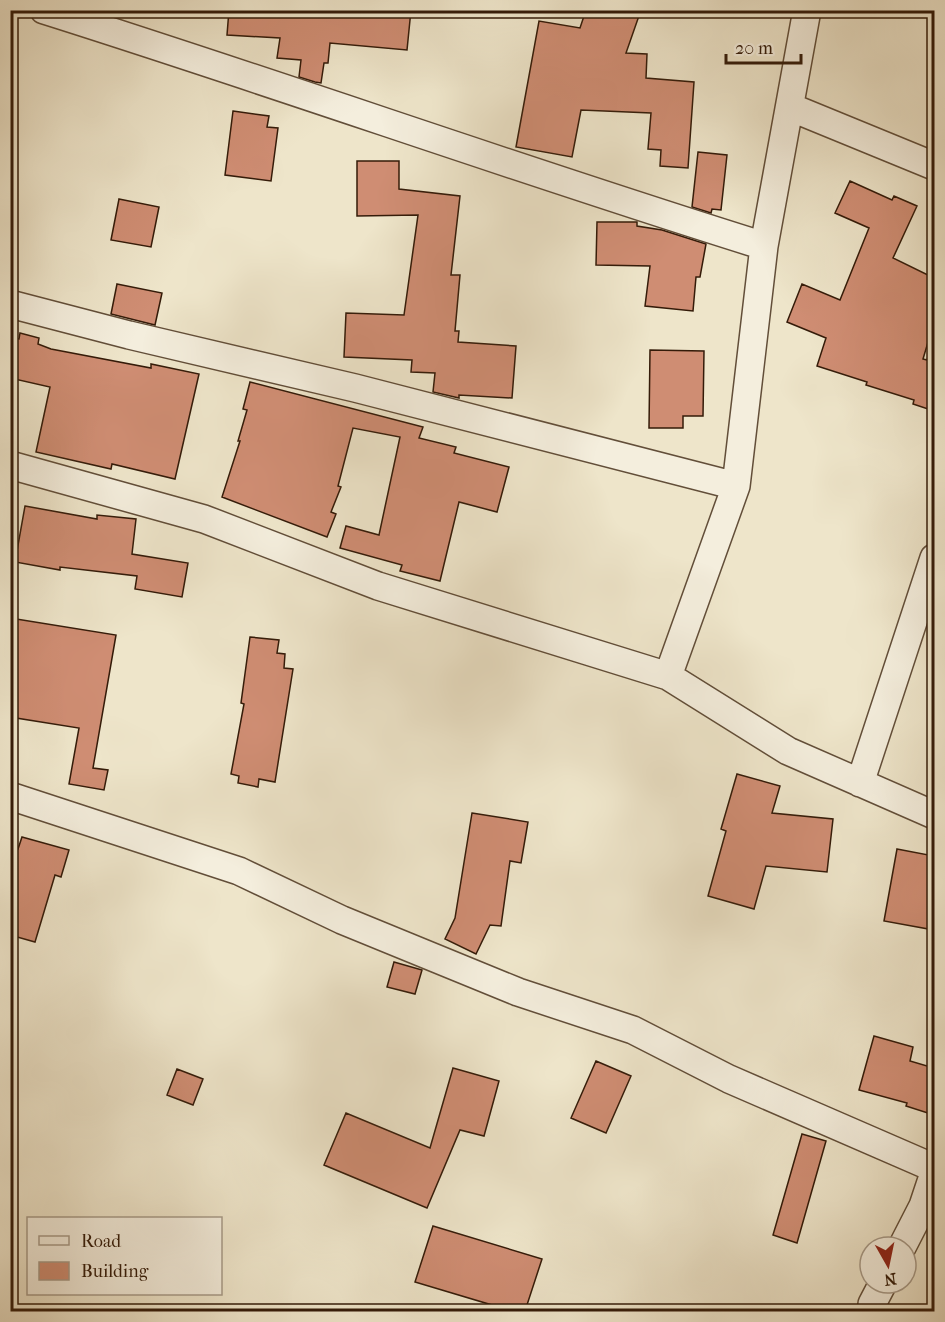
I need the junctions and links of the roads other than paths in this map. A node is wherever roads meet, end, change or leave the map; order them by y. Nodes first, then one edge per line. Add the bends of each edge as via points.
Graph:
1 (44, 10) edge
2 (807, 10) edge
3 (789, 107) junction
4 (934, 166) edge
5 (764, 246) junction
6 (10, 304) edge
7 (10, 465) edge
8 (735, 486) junction
9 (934, 558) edge
10 (668, 676) junction
11 (860, 783) junction
12 (10, 796) edge
13 (934, 815) edge
14 (934, 1171) edge
15 (908, 1235) edge
16 (877, 1295) edge
17 (872, 1311) edge

1 - 5 street
2 - 3 street
3 - 4 street
3 - 5 street
5 - 8 street
6 - 8 street
7 - 10 street via 204,519 378,586
8 - 10 street
9 - 11 street
10 - 11 street via 788,751
11 - 13 street
12 - 14 street via 239,871 342,920 507,987 633,1030 729,1079
14 - 15 street via 924,1206
16 - 17 street

